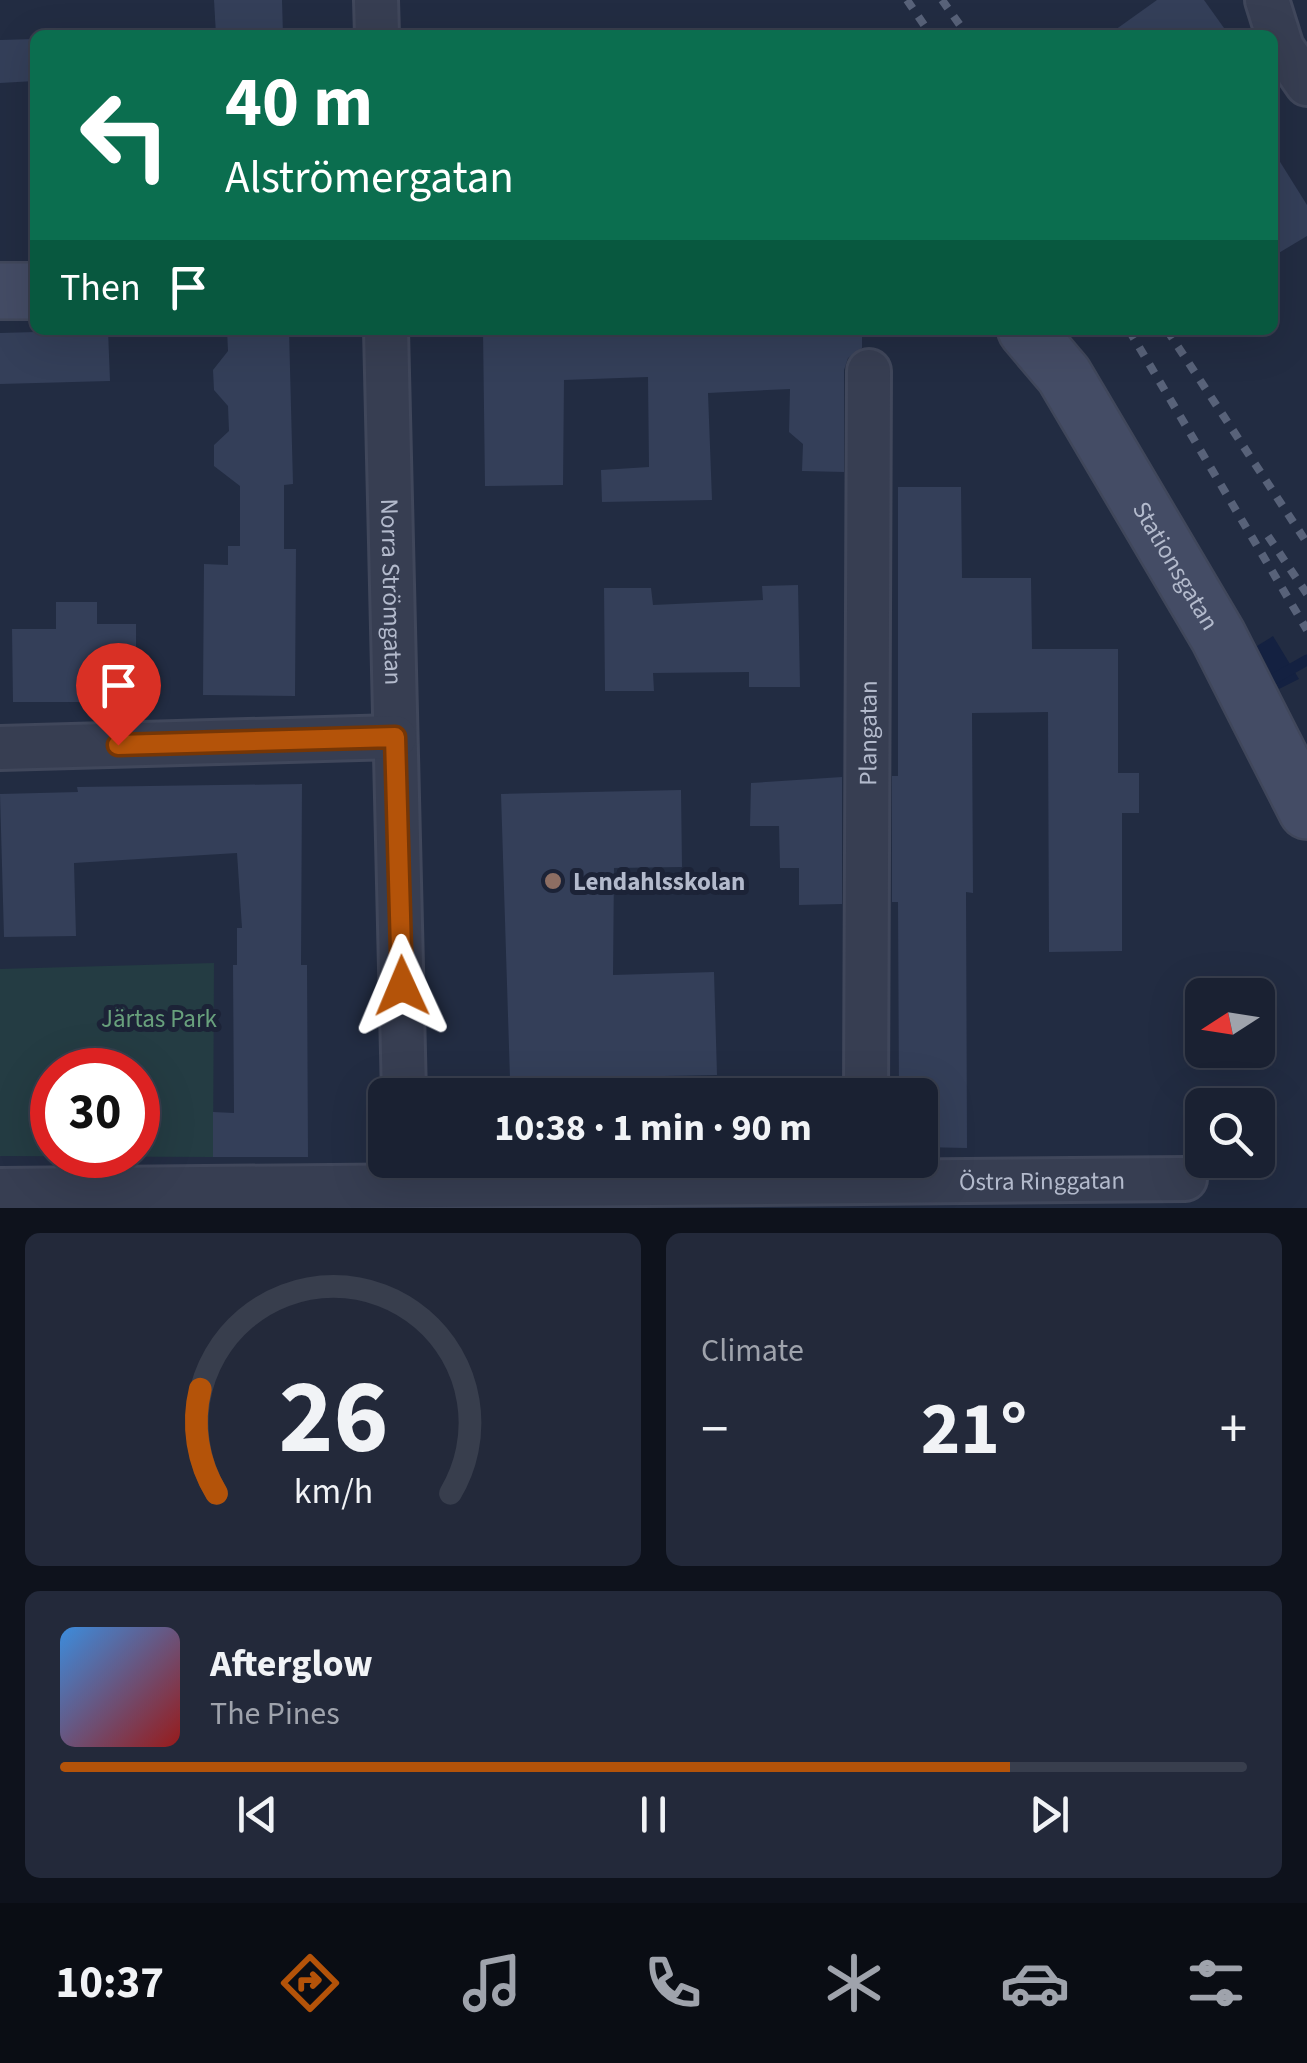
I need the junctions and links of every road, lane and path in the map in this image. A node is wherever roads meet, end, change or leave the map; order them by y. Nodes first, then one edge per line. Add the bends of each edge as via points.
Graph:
1 (376, 0) edge
2 (1267, 0) edge
3 (377, 30) edge
4 (1287, 44) edge
5 (1307, 84) edge
6 (0, 291) edge
7 (30, 291) edge
8 (386, 335) edge
9 (1030, 335) edge
10 (869, 371) dead end
11 (395, 737) junction
12 (0, 748) edge
13 (1307, 811) edge
14 (404, 1078) edge
15 (866, 1078) edge
16 (1185, 1178) dead end
17 (868, 1183) edge
18 (407, 1184) edge
19 (0, 1190) edge

1 - 3 street
2 - 4 street
4 - 5 street
6 - 7 street
8 - 11 street, Norra Strömgatan
9 - 13 street, Stationsgatan via 1064,374 1208,620
10 - 15 street, Plangatan
11 - 12 street
11 - 14 street, Norra Strömgatan
16 - 17 street, Östra Ringgatan
17 - 18 street, Östra Ringgatan
18 - 19 street, Östra Ringgatan

